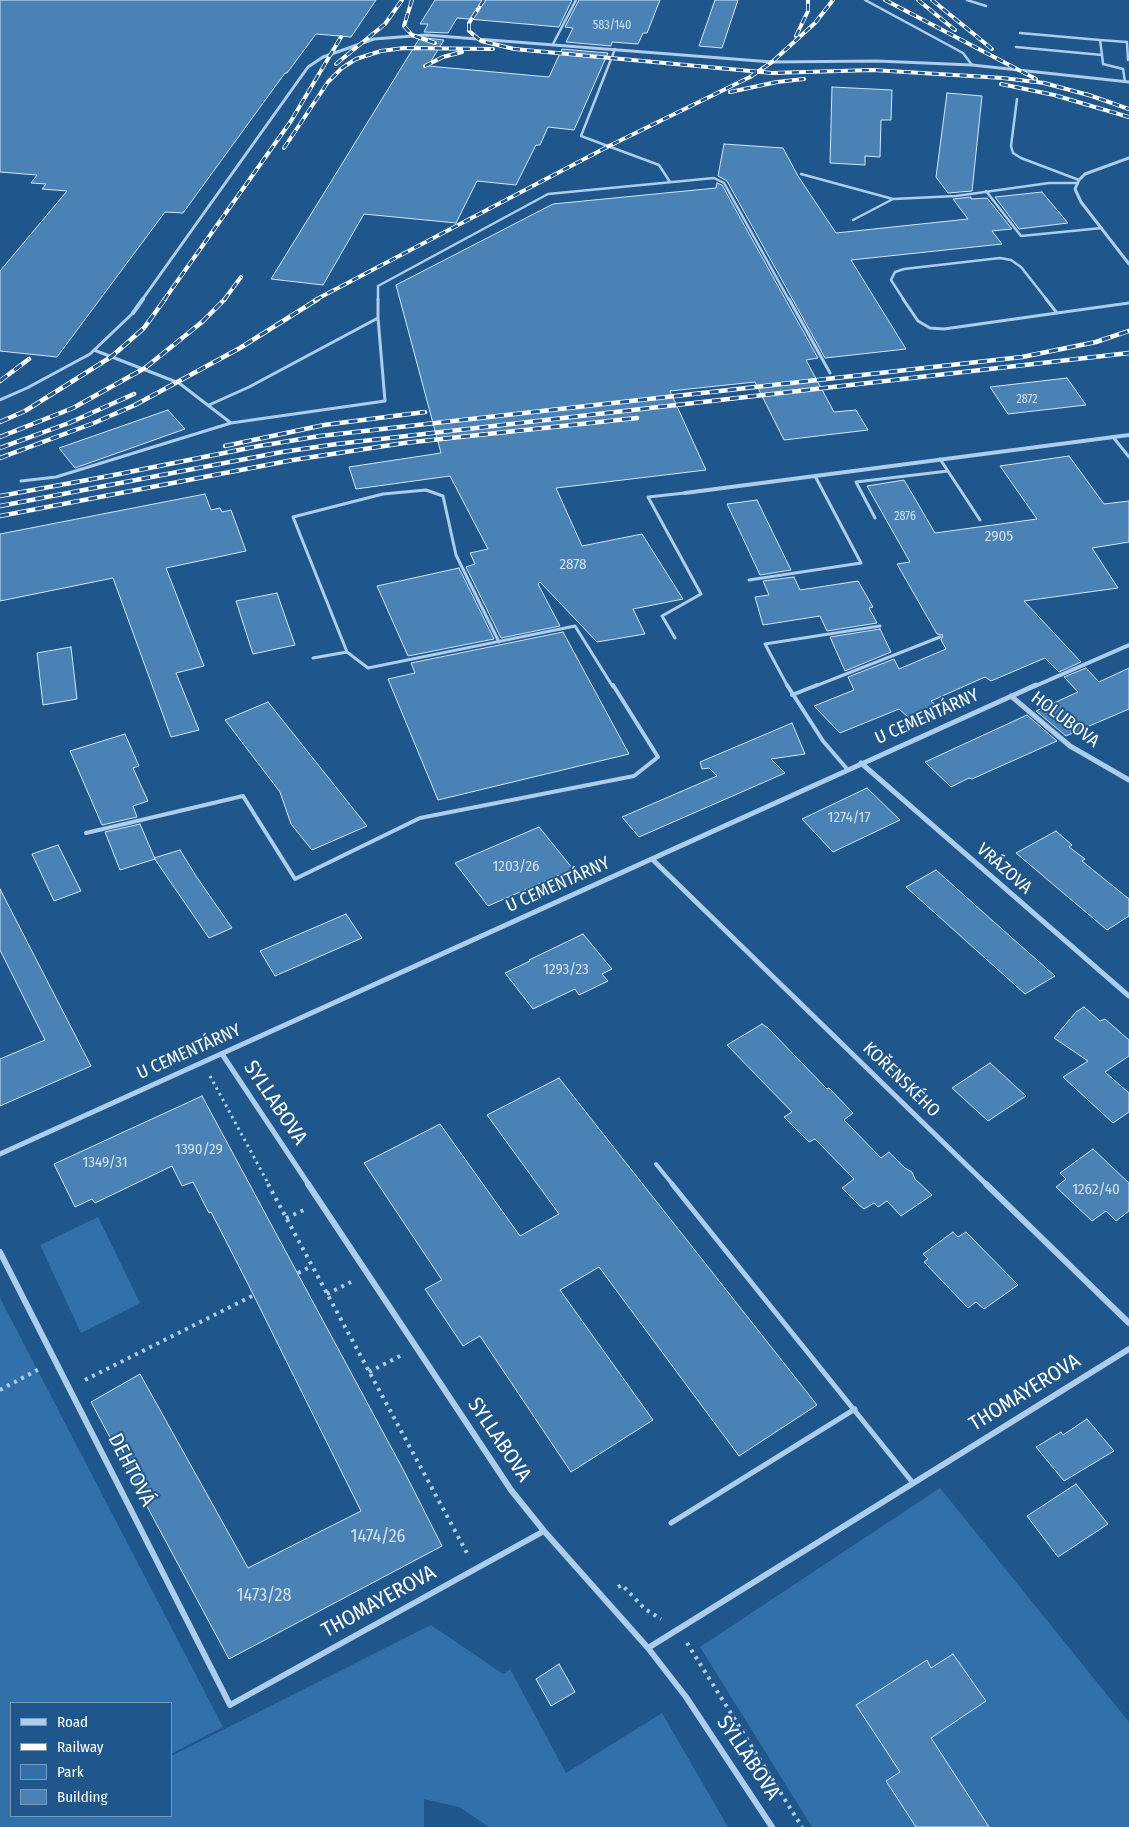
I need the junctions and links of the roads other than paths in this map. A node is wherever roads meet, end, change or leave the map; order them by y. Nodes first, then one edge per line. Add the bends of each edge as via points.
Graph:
1 (576, 0) edge
2 (865, 0) edge
3 (967, 0) edge
4 (986, 6) dead end
5 (1020, 33) dead end
6 (1100, 40) junction
7 (553, 44) junction
8 (1016, 47) dead end
9 (615, 49) junction
10 (1102, 55) junction
11 (1128, 60) edge
12 (972, 65) junction
13 (1127, 82) edge
14 (1017, 99) dead end
15 (1129, 158) edge
16 (801, 174) dead end
17 (1078, 181) junction
18 (670, 182) junction
19 (986, 191) junction
20 (893, 200) junction
21 (853, 220) dead end
22 (1102, 228) junction
23 (1129, 264) edge
24 (1129, 303) edge
25 (133, 314) joint
26 (1057, 314) junction
27 (378, 318) junction
28 (94, 350) junction
29 (830, 373) dead end
30 (0, 400) edge
31 (209, 405) junction
32 (230, 423) junction
33 (1129, 435) edge
34 (1113, 437) junction
35 (1129, 457) edge
36 (940, 460) junction
37 (948, 471) junction
38 (815, 476) junction
39 (21, 481) dead end
40 (685, 493) joint
41 (875, 518) dead end
42 (980, 520) dead end
43 (749, 580) dead end
44 (880, 626) dead end
45 (940, 637) dead end
46 (675, 638) dead end
47 (499, 642) junction
48 (1129, 645) edge
49 (347, 652) junction
50 (313, 658) dead end
51 (792, 695) junction
52 (1011, 696) junction
53 (861, 763) junction
54 (848, 770) junction
55 (1129, 780) edge
56 (86, 833) dead end
57 (652, 859) junction
58 (1129, 996) edge
59 (222, 1054) junction
60 (0, 1154) edge
61 (656, 1164) dead end
62 (0, 1252) edge
63 (1129, 1324) edge
64 (1129, 1349) edge
65 (855, 1409) junction
66 (913, 1483) junction
67 (671, 1523) dead end
68 (544, 1531) junction
69 (648, 1648) junction
70 (230, 1704) joint
71 (772, 1827) edge

1 - 7 lane
2 - 12 lane via 963,53
3 - 4 lane
5 - 6 lane
6 - 10 lane
6 - 11 lane via 1127,42
7 - 9 street
7 - 25 street via 412,36 374,39 323,57 304,72
8 - 10 lane
9 - 12 street via 772,62
9 - 18 lane via 581,136 659,165
10 - 13 lane via 1103,64 1123,69
12 - 13 street
14 - 17 lane via 1011,146 1013,153
15 - 17 street via 1088,172
16 - 20 lane
17 - 19 lane
17 - 22 street via 1075,193
18 - 27 lane via 548,194 378,286
18 - 29 lane via 714,178 724,183
19 - 20 lane
19 - 22 lane via 1021,236
20 - 21 lane
22 - 23 street
24 - 26 lane
25 - 28 lane
26 - 26 lane via 944,330 930,328 918,321 891,280 895,272 904,268 1000,258 1011,260
27 - 31 lane via 249,388
27 - 32 lane via 385,401
28 - 30 lane
28 - 31 lane via 179,382
31 - 32 lane
32 - 39 lane via 56,477
33 - 34 street
34 - 35 lane
34 - 36 street
36 - 37 lane
36 - 38 street
37 - 41 lane via 856,482
37 - 42 lane
38 - 40 street
38 - 43 lane via 861,563
40 - 46 lane via 648,497 701,594 662,616
44 - 51 lane via 765,644
45 - 51 lane
47 - 49 lane via 368,668
47 - 49 lane via 456,556 442,496 426,490 383,494 293,517
47 - 56 lane via 575,626 658,757 634,776 420,818 295,879 243,796
48 - 52 street, U CEMENTÁRNY
49 - 50 lane
51 - 54 lane via 823,741
52 - 53 street, U CEMENTÁRNY
52 - 55 street, HOLUBOVA via 1070,746
53 - 54 street, U CEMENTÁRNY
53 - 58 street, VRÁZOVA
54 - 57 street, U CEMENTÁRNY
57 - 59 street, U CEMENTÁRNY
57 - 63 street, KOŘENSKÉHO
59 - 60 street, U CEMENTÁRNY
59 - 68 street, SYLLABOVA via 511,1490
61 - 65 lane
62 - 70 street, DEHTOVÁ
64 - 66 street, THOMAYEROVA
65 - 66 lane
65 - 67 lane
66 - 69 street, THOMAYEROVA
68 - 69 street, SYLLABOVA
68 - 70 street, THOMAYEROVA
69 - 71 street, SYLLABOVA via 686,1697

